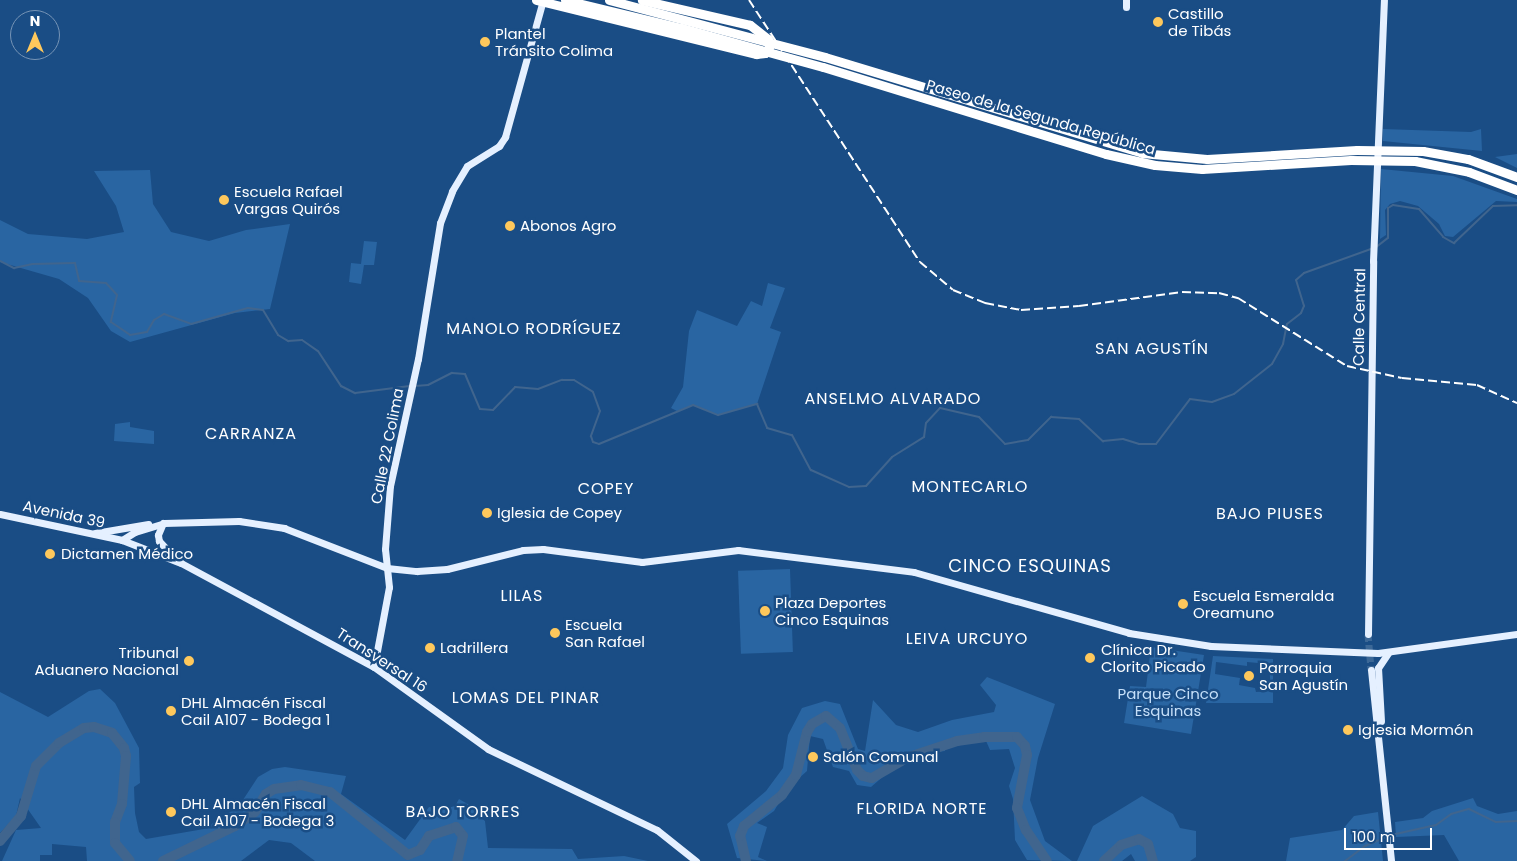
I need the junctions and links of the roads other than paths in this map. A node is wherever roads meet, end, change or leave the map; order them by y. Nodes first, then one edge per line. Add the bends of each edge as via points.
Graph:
1 (565, 0) edge
2 (609, 0) edge
3 (642, 0) edge
4 (1384, 0) edge
5 (540, 1) edge
6 (1517, 177) edge
7 (1517, 190) edge
8 (0, 514) edge
9 (164, 522) junction
10 (93, 533) junction
11 (122, 540) junction
12 (181, 563) junction
13 (387, 568) junction
14 (1368, 634) tunnel mouth
15 (1517, 634) edge
16 (1388, 653) junction
17 (374, 667) junction
18 (1371, 670) tunnel mouth
19 (1382, 767) junction
20 (696, 861) edge
21 (1391, 861) edge

1 - 7 highway, Paseo de la Segunda República, bridge via 759,48 1148,164 1202,169 1351,160 1415,161 1468,172
2 - 6 highway, Paseo de la Segunda República, bridge via 817,55 1142,153 1206,159 1356,150 1415,150 1468,160
3 - 5 highway via 750,25 768,38 769,48 765,53 756,54
4 - 14 main road, Calle Central via 1373,261
5 - 13 main road, Calle 22 Colima via 505,137 499,146 467,166 452,191 440,223 411,394 390,486
8 - 10 main road, Avenida 39
9 - 10 main road
9 - 11 main road
9 - 12 main road via 159,541
9 - 13 main road via 214,520 270,525 313,538
10 - 11 main road, Avenida 39
11 - 12 main road, Transversal 16
12 - 17 main road, Transversal 16
13 - 16 main road via 437,570 523,550 543,549 642,562 738,550 914,572 1129,633 1211,646
13 - 17 main road, Calle 22 Colima via 389,587
15 - 16 main road
16 - 19 main road via 1378,668
17 - 20 main road, Transversal 16 via 488,749 643,822
18 - 19 main road
19 - 21 main road

